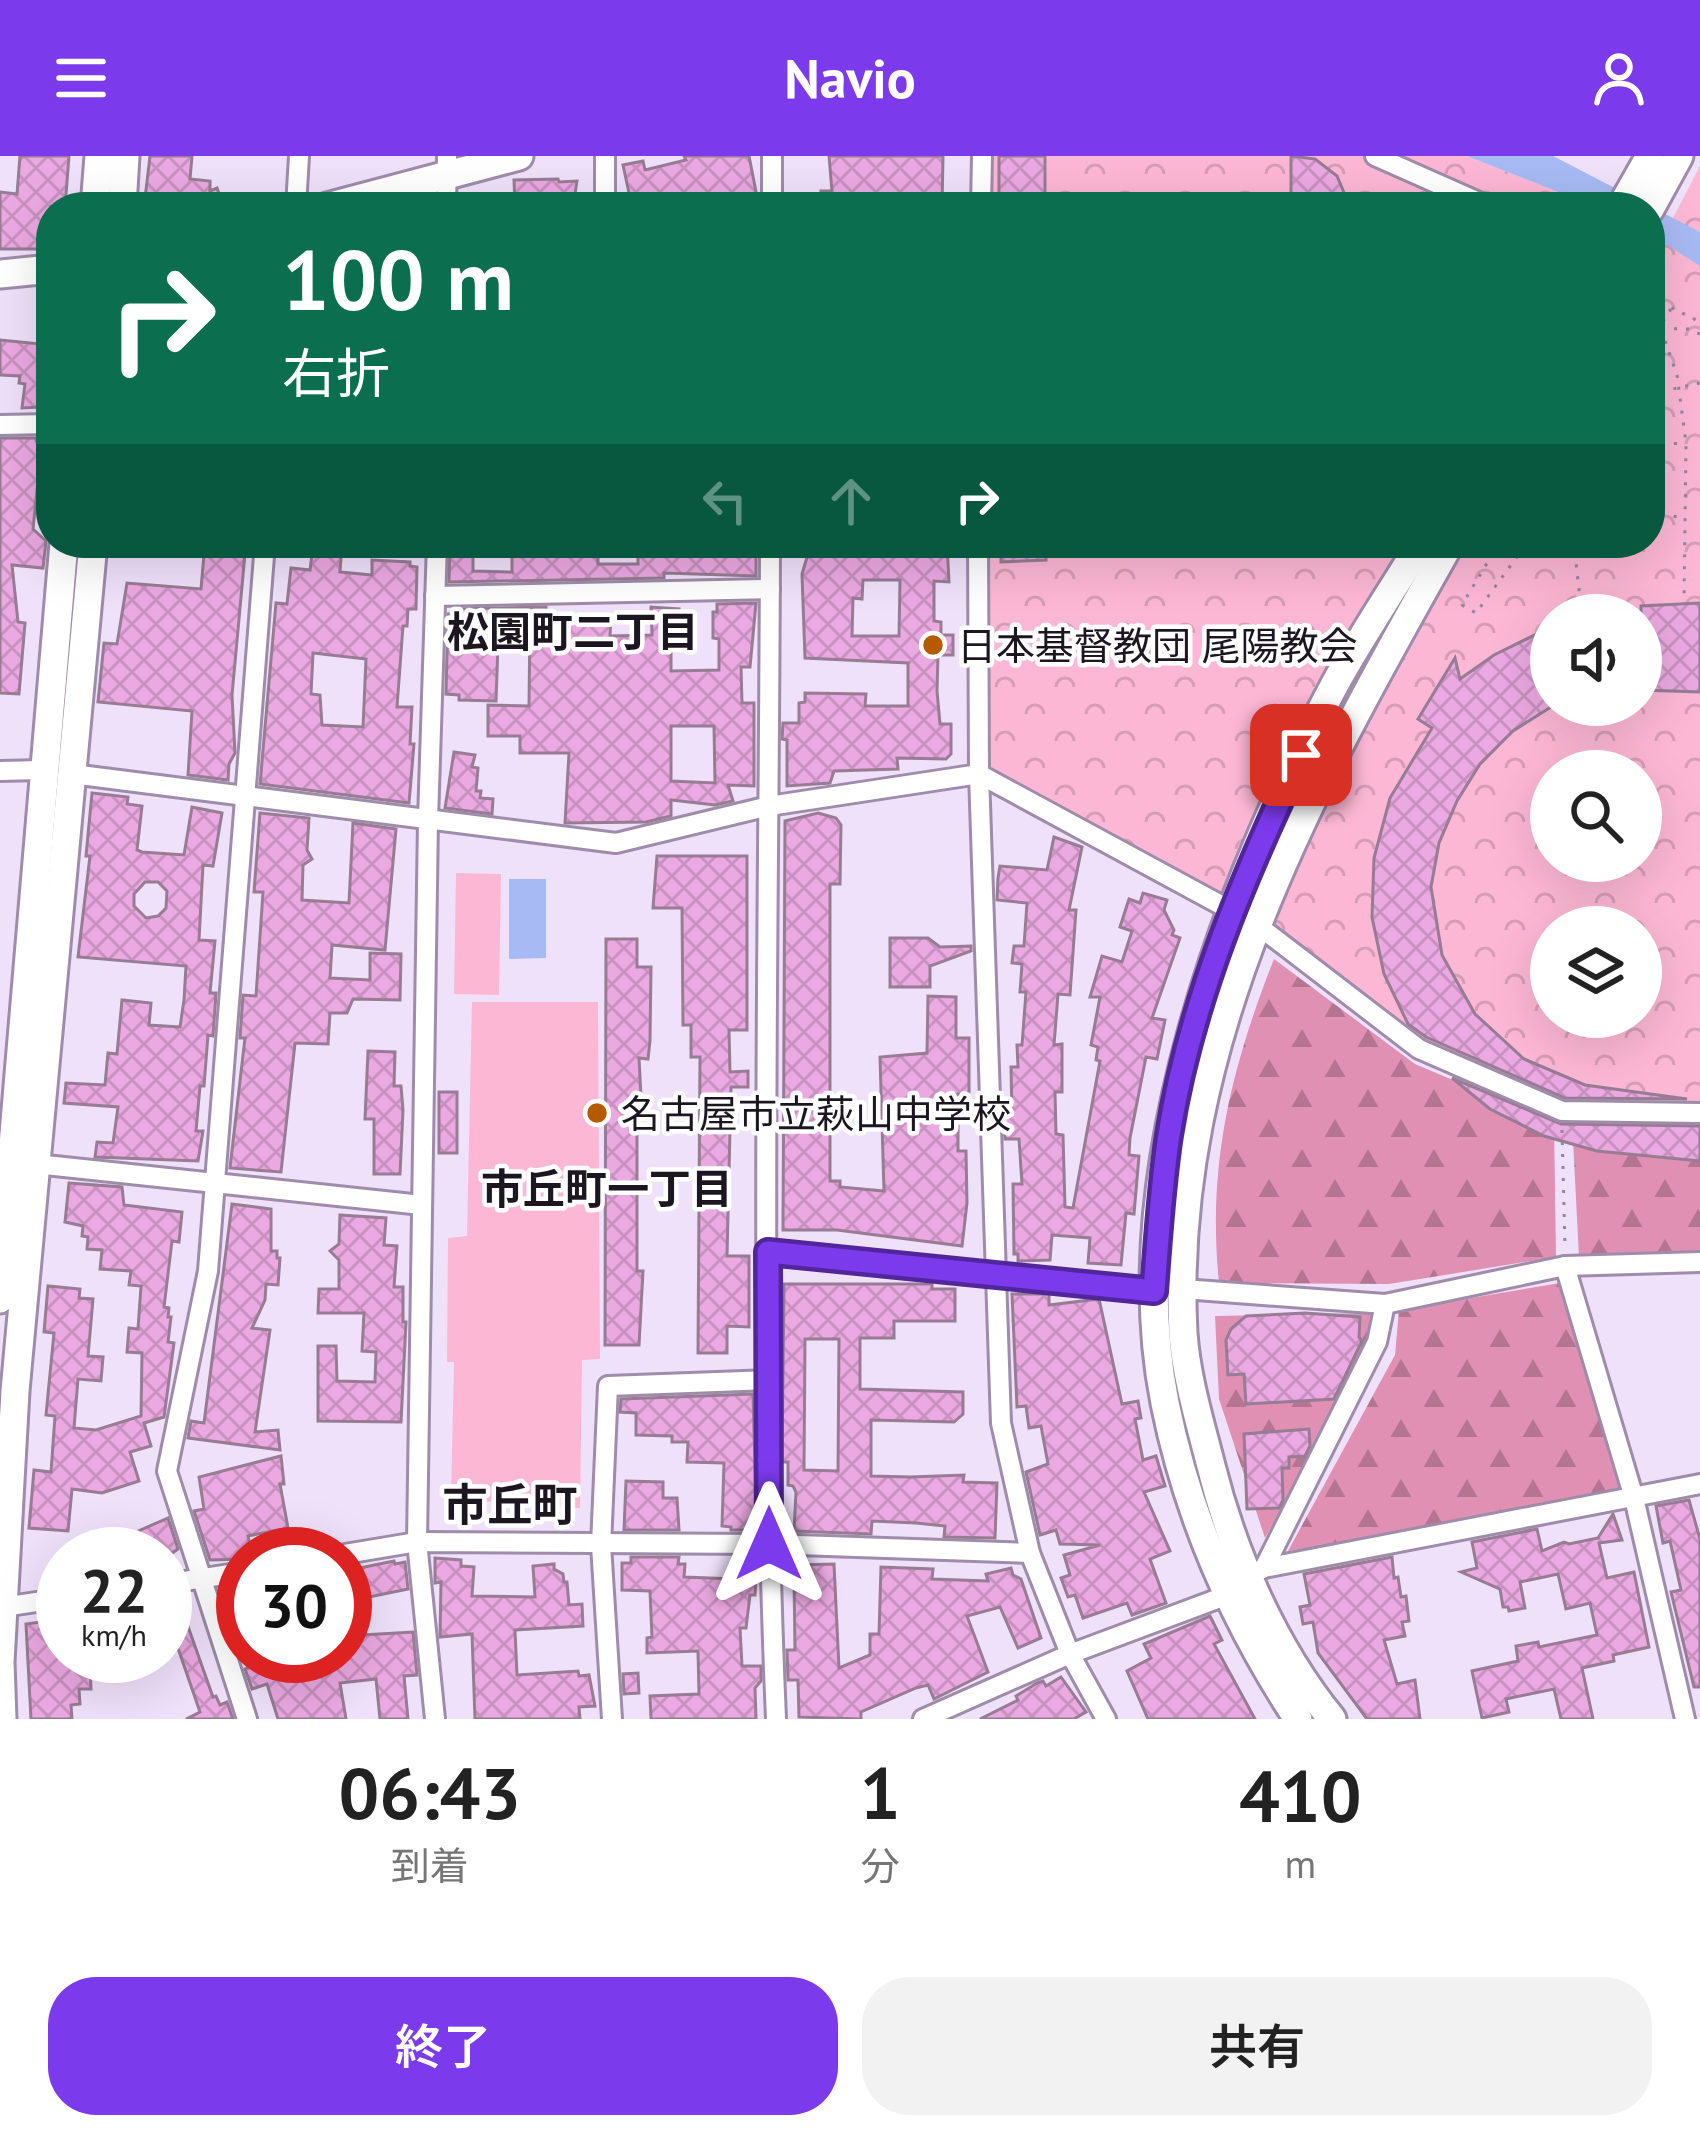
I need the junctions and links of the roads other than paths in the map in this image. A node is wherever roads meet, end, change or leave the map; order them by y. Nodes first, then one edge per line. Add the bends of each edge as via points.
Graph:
1 (99, 156) edge
2 (125, 156) edge
3 (299, 156) edge
4 (519, 156) edge
5 (605, 156) edge
6 (772, 156) edge
7 (982, 156) edge
8 (1375, 156) edge
9 (447, 165) edge
10 (1660, 165) edge
11 (95, 192) edge
12 (123, 192) edge
13 (297, 192) edge
14 (370, 192) edge
15 (605, 192) edge
16 (772, 192) edge
17 (981, 192) edge
18 (1456, 192) edge
19 (1636, 192) edge
20 (36, 270) edge
21 (0, 274) edge
22 (36, 424) edge
23 (0, 425) edge
24 (63, 558) edge
25 (92, 558) edge
26 (264, 558) edge
27 (436, 558) edge
28 (770, 558) edge
29 (978, 558) edge
30 (1412, 558) edge
31 (1442, 558) edge
32 (770, 589) junction
33 (435, 596) junction
34 (43, 770) junction
35 (0, 771) edge
36 (72, 774) junction
37 (979, 774) junction
38 (243, 798) junction
39 (770, 806) junction
40 (428, 820) junction
41 (1244, 917) junction
42 (1700, 1113) edge
43 (16, 1159) edge
44 (212, 1181) junction
45 (422, 1204) junction
46 (768, 1252) junction
47 (1700, 1262) edge
48 (1565, 1266) junction
49 (996, 1275) junction
50 (1183, 1289) junction
51 (1154, 1291) junction
52 (0, 1299) edge
53 (1385, 1304) junction
54 (768, 1380) junction
55 (1700, 1484) edge
56 (1634, 1498) junction
57 (417, 1542) junction
58 (769, 1544) junction
59 (601, 1545) junction
60 (372, 1550) edge
61 (1030, 1552) junction
62 (1256, 1572) junction
63 (216, 1576) edge
64 (204, 1578) junction
65 (192, 1580) edge
66 (1225, 1597) junction
67 (36, 1600) edge
68 (2, 1603) edge
69 (1070, 1654) junction
70 (2, 1719) edge
71 (247, 1719) edge
72 (435, 1719) edge
73 (612, 1719) edge
74 (776, 1719) edge
75 (923, 1719) edge
76 (1106, 1719) edge
77 (1298, 1719) edge
78 (1332, 1719) edge
79 (1685, 1719) edge

1 - 11 street
2 - 12 street
3 - 13 street
4 - 9 street
5 - 15 street
6 - 16 street
7 - 17 street
8 - 18 street
9 - 14 street
10 - 19 street
20 - 21 street
22 - 23 street
24 - 34 street
25 - 36 street
26 - 38 street
27 - 33 street
28 - 32 street
29 - 37 street
30 - 41 street via 1336,682
31 - 41 street via 1274,875
32 - 33 street
32 - 39 street
33 - 40 street
34 - 35 street
34 - 43 street
36 - 38 street
36 - 43 street
37 - 39 street
37 - 41 street
37 - 49 street
38 - 40 street
38 - 44 street
39 - 40 street via 616,843
39 - 46 street
40 - 45 street
41 - 42 street via 1419,1049 1562,1111
41 - 50 street via 1196,1125
41 - 51 street via 1193,1032 1169,1132
43 - 44 street
43 - 52 street
43 - 68 street via 15,1391
44 - 45 street
44 - 64 street via 208,1271 166,1471
45 - 57 street
46 - 49 street
46 - 54 street
47 - 48 street
48 - 53 street
48 - 56 street
49 - 51 street
49 - 61 street via 1001,1423
50 - 53 street
50 - 62 street via 1196,1404 1227,1521
51 - 66 street via 1164,1400
53 - 62 street via 1377,1342
54 - 58 street
54 - 59 street via 608,1386
55 - 56 street
56 - 62 street
56 - 79 street
57 - 59 street
57 - 60 street
57 - 72 street
58 - 59 street
58 - 61 street
58 - 74 street
59 - 73 street
61 - 69 street
62 - 78 street via 1289,1654
63 - 64 street
64 - 65 street
64 - 71 street
66 - 69 street
66 - 77 street
67 - 68 street
68 - 70 street
69 - 75 street
69 - 76 street

